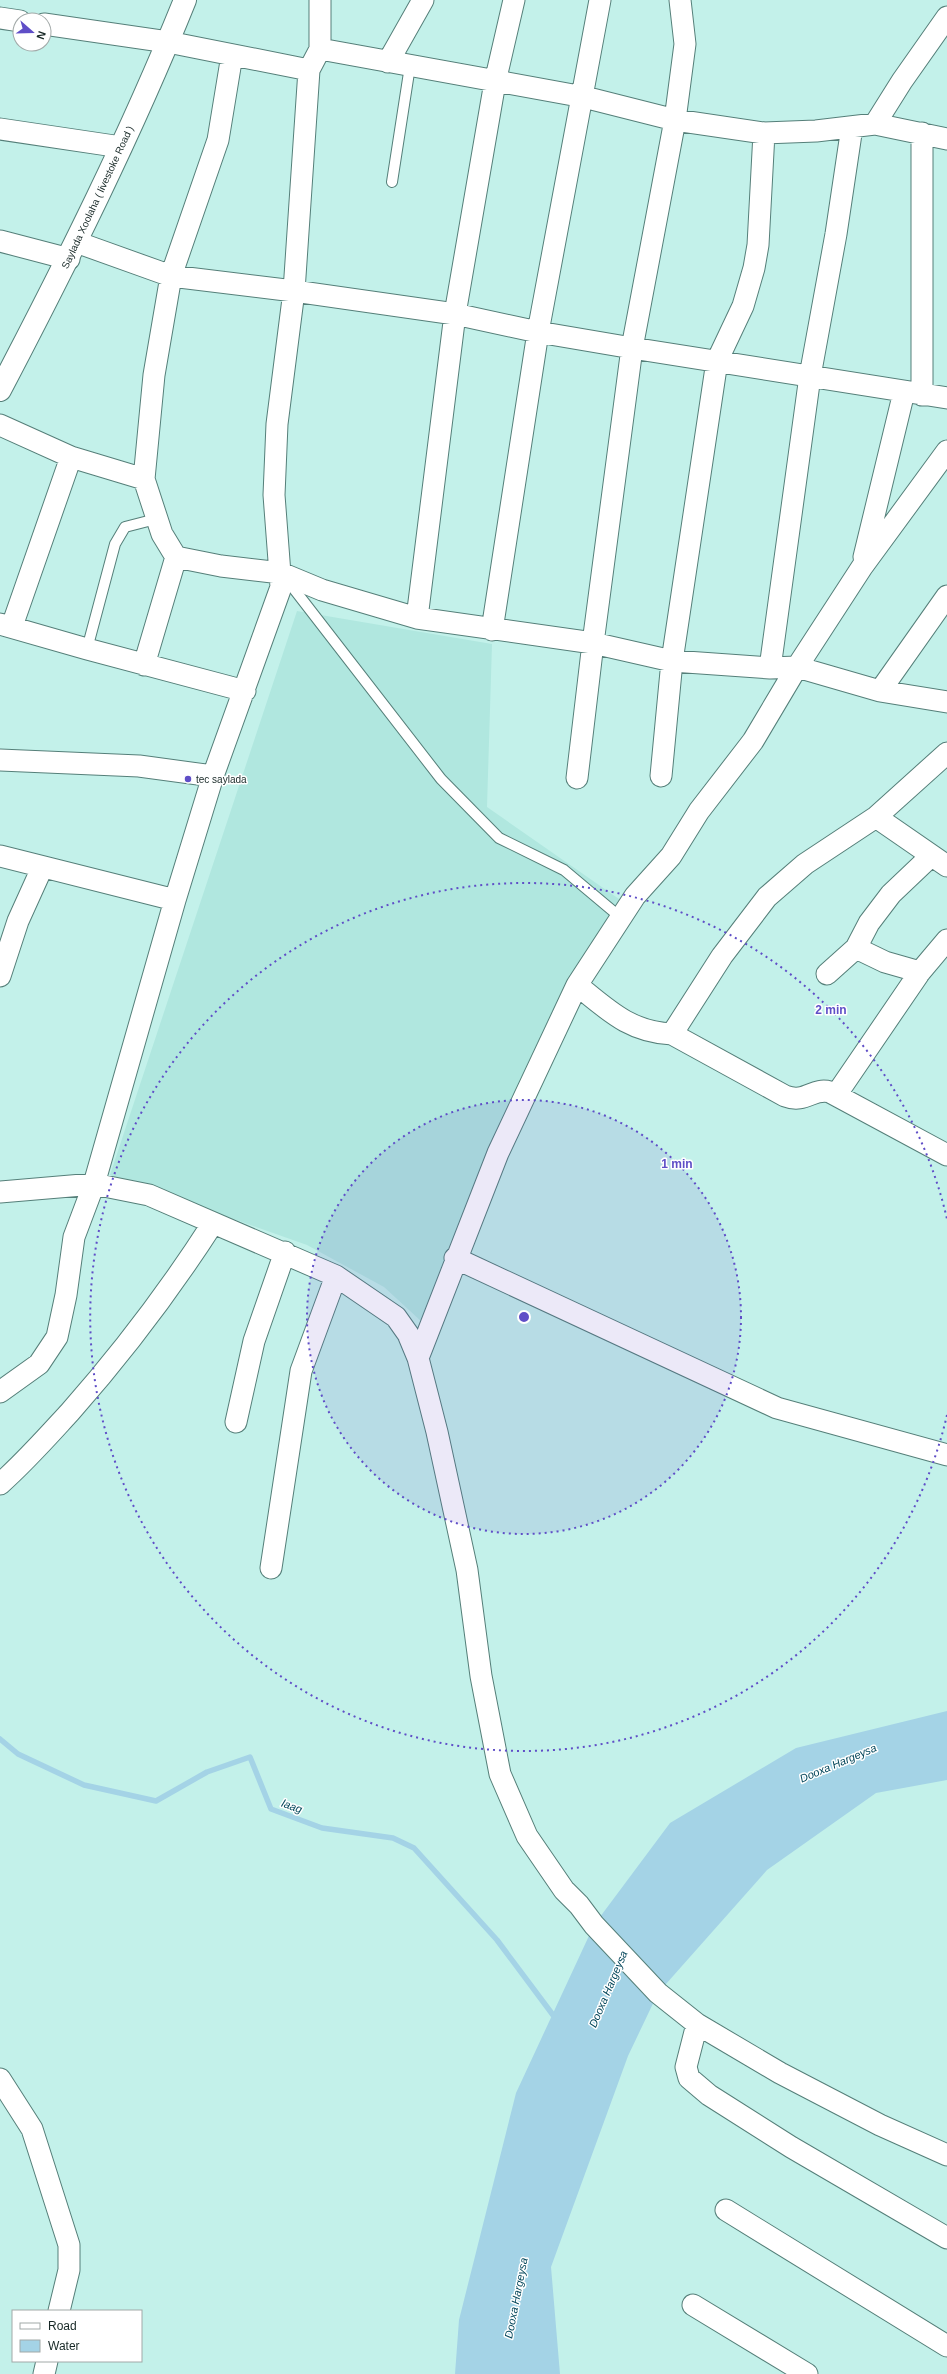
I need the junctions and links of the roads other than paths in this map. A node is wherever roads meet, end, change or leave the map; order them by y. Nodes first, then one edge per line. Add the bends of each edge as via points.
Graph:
1 (185, 0) edge
2 (320, 0) edge
3 (423, 0) edge
4 (514, 0) edge
5 (600, 0) edge
6 (680, 0) edge
7 (947, 17) edge
8 (0, 18) edge
9 (12, 20) edge
10 (52, 25) edge
11 (168, 42) junction
12 (320, 49) junction
13 (232, 54) junction
14 (388, 62) junction
15 (410, 66) junction
16 (309, 70) junction
17 (495, 82) junction
18 (584, 97) junction
19 (674, 120) junction
20 (875, 124) junction
21 (852, 127) junction
22 (0, 129) edge
23 (764, 133) junction
24 (922, 133) junction
25 (947, 139) edge
26 (120, 147) junction
27 (392, 182) dead end
28 (0, 241) edge
29 (73, 251) junction
30 (171, 276) junction
31 (294, 291) junction
32 (455, 314) junction
33 (538, 332) junction
34 (632, 348) junction
35 (717, 361) junction
36 (810, 376) junction
37 (0, 390) edge
38 (913, 394) junction
39 (947, 398) edge
40 (0, 425) edge
41 (947, 451) edge
42 (71, 457) junction
43 (144, 479) junction
44 (156, 519) junction
45 (176, 557) junction
46 (862, 567) junction
47 (281, 573) junction
48 (947, 596) edge
49 (417, 618) junction
50 (6, 625) edge
51 (492, 630) junction
52 (593, 642) junction
53 (87, 650) junction
54 (672, 661) junction
55 (144, 665) junction
56 (797, 667) junction
57 (770, 668) junction
58 (244, 690) junction
59 (880, 691) junction
60 (947, 702) edge
61 (947, 752) edge
62 (0, 760) edge
63 (213, 776) junction
64 (660, 776) dead end
65 (577, 778) dead end
66 (876, 816) junction
67 (0, 856) edge
68 (939, 861) edge
69 (42, 868) junction
70 (175, 900) junction
71 (620, 917) junction
72 (947, 940) edge
73 (856, 948) junction
74 (920, 972) junction
75 (828, 974) dead end
76 (0, 976) edge
77 (577, 985) junction
78 (672, 1034) junction
79 (836, 1095) junction
80 (944, 1147) edge
81 (94, 1184) junction
82 (0, 1192) edge
83 (213, 1223) junction
84 (285, 1252) junction
85 (455, 1258) junction
86 (336, 1276) junction
87 (418, 1358) junction
88 (0, 1392) edge
89 (236, 1422) dead end
90 (947, 1455) edge
91 (0, 1484) edge
92 (271, 1568) dead end
93 (697, 2024) junction
94 (0, 2079) edge
95 (947, 2155) edge
96 (726, 2210) dead end
97 (947, 2238) edge
98 (693, 2305) dead end
99 (59, 2310) edge
100 (947, 2346) edge
101 (47, 2362) edge
102 (44, 2374) edge
103 (807, 2374) edge

1 - 11 street, Saylada Xoolaha ( livestoke Road )
2 - 12 street
3 - 14 street
4 - 17 street
5 - 18 street
6 - 19 street via 685,44
7 - 20 street via 902,80
8 - 9 street
10 - 11 street
11 - 13 street
11 - 26 street, Saylada Xoolaha ( livestoke Road )
12 - 14 street
12 - 16 street
13 - 16 street
13 - 30 street via 218,140
14 - 15 street
15 - 17 street
15 - 27 lane
16 - 31 street
17 - 18 street
17 - 32 street
18 - 19 street
18 - 33 street
19 - 23 street
19 - 34 street
20 - 21 street
20 - 24 street
21 - 23 street
21 - 36 street via 836,234
22 - 26 street
23 - 35 street via 758,245 754,268 742,306
24 - 25 street
24 - 38 street
26 - 29 street, Saylada Xoolaha ( livestoke Road )
28 - 29 street
29 - 30 street
29 - 37 street, Saylada Xoolaha ( livestoke Road )
30 - 31 street
30 - 43 street via 154,375
31 - 32 street
31 - 47 street via 277,424 275,536
32 - 33 street
32 - 49 street
33 - 34 street
33 - 51 street
34 - 35 street
34 - 52 street
35 - 36 street
35 - 54 street
36 - 38 street
36 - 57 street
38 - 39 street
38 - 46 street
40 - 42 street
41 - 46 street
42 - 43 street
42 - 50 street
43 - 44 street
44 - 45 street
44 - 53 lane via 125,527 115,544
45 - 47 street via 221,566
45 - 55 street
46 - 56 street
47 - 49 street via 322,590
47 - 58 street via 281,586
47 - 71 lane via 446,785 499,838 564,870
48 - 59 street
49 - 51 street
50 - 53 street
51 - 52 street
52 - 54 street
52 - 65 street
53 - 55 street
54 - 57 street
54 - 64 street
55 - 58 street
56 - 57 street
56 - 59 street
56 - 71 street via 753,741 699,811 671,856 634,896
58 - 63 street
59 - 60 street
61 - 66 street
62 - 63 street via 139,766
63 - 70 street
66 - 68 street
66 - 78 street via 805,864 767,897 722,956
67 - 69 street
68 - 73 street via 891,894 869,923
69 - 70 street
69 - 76 street via 18,921
70 - 81 street
71 - 77 street
72 - 74 street
73 - 74 street via 885,962
73 - 75 street
74 - 79 street
77 - 78 street via 616,1017 652,1033
77 - 85 street via 498,1153
78 - 79 street via 785,1096 799,1100 825,1090
79 - 80 street
81 - 82 street
81 - 83 street via 150,1195
81 - 88 street via 74,1237 57,1337 39,1364
83 - 84 street
83 - 91 street via 157,1307 113,1363 22,1465
84 - 86 street
84 - 89 street via 254,1341
85 - 87 street
85 - 90 street via 777,1408
86 - 87 street via 396,1317 408,1334
86 - 92 street via 301,1371
87 - 93 street via 467,1570 481,1676 500,1774 527,1836 564,1890 658,1993
93 - 95 street via 780,2073 880,2125
93 - 97 street via 686,2067 689,2078 709,2095 791,2147
94 - 99 street via 32,2129 69,2246 69,2270
96 - 100 street
98 - 103 street
101 - 102 street

